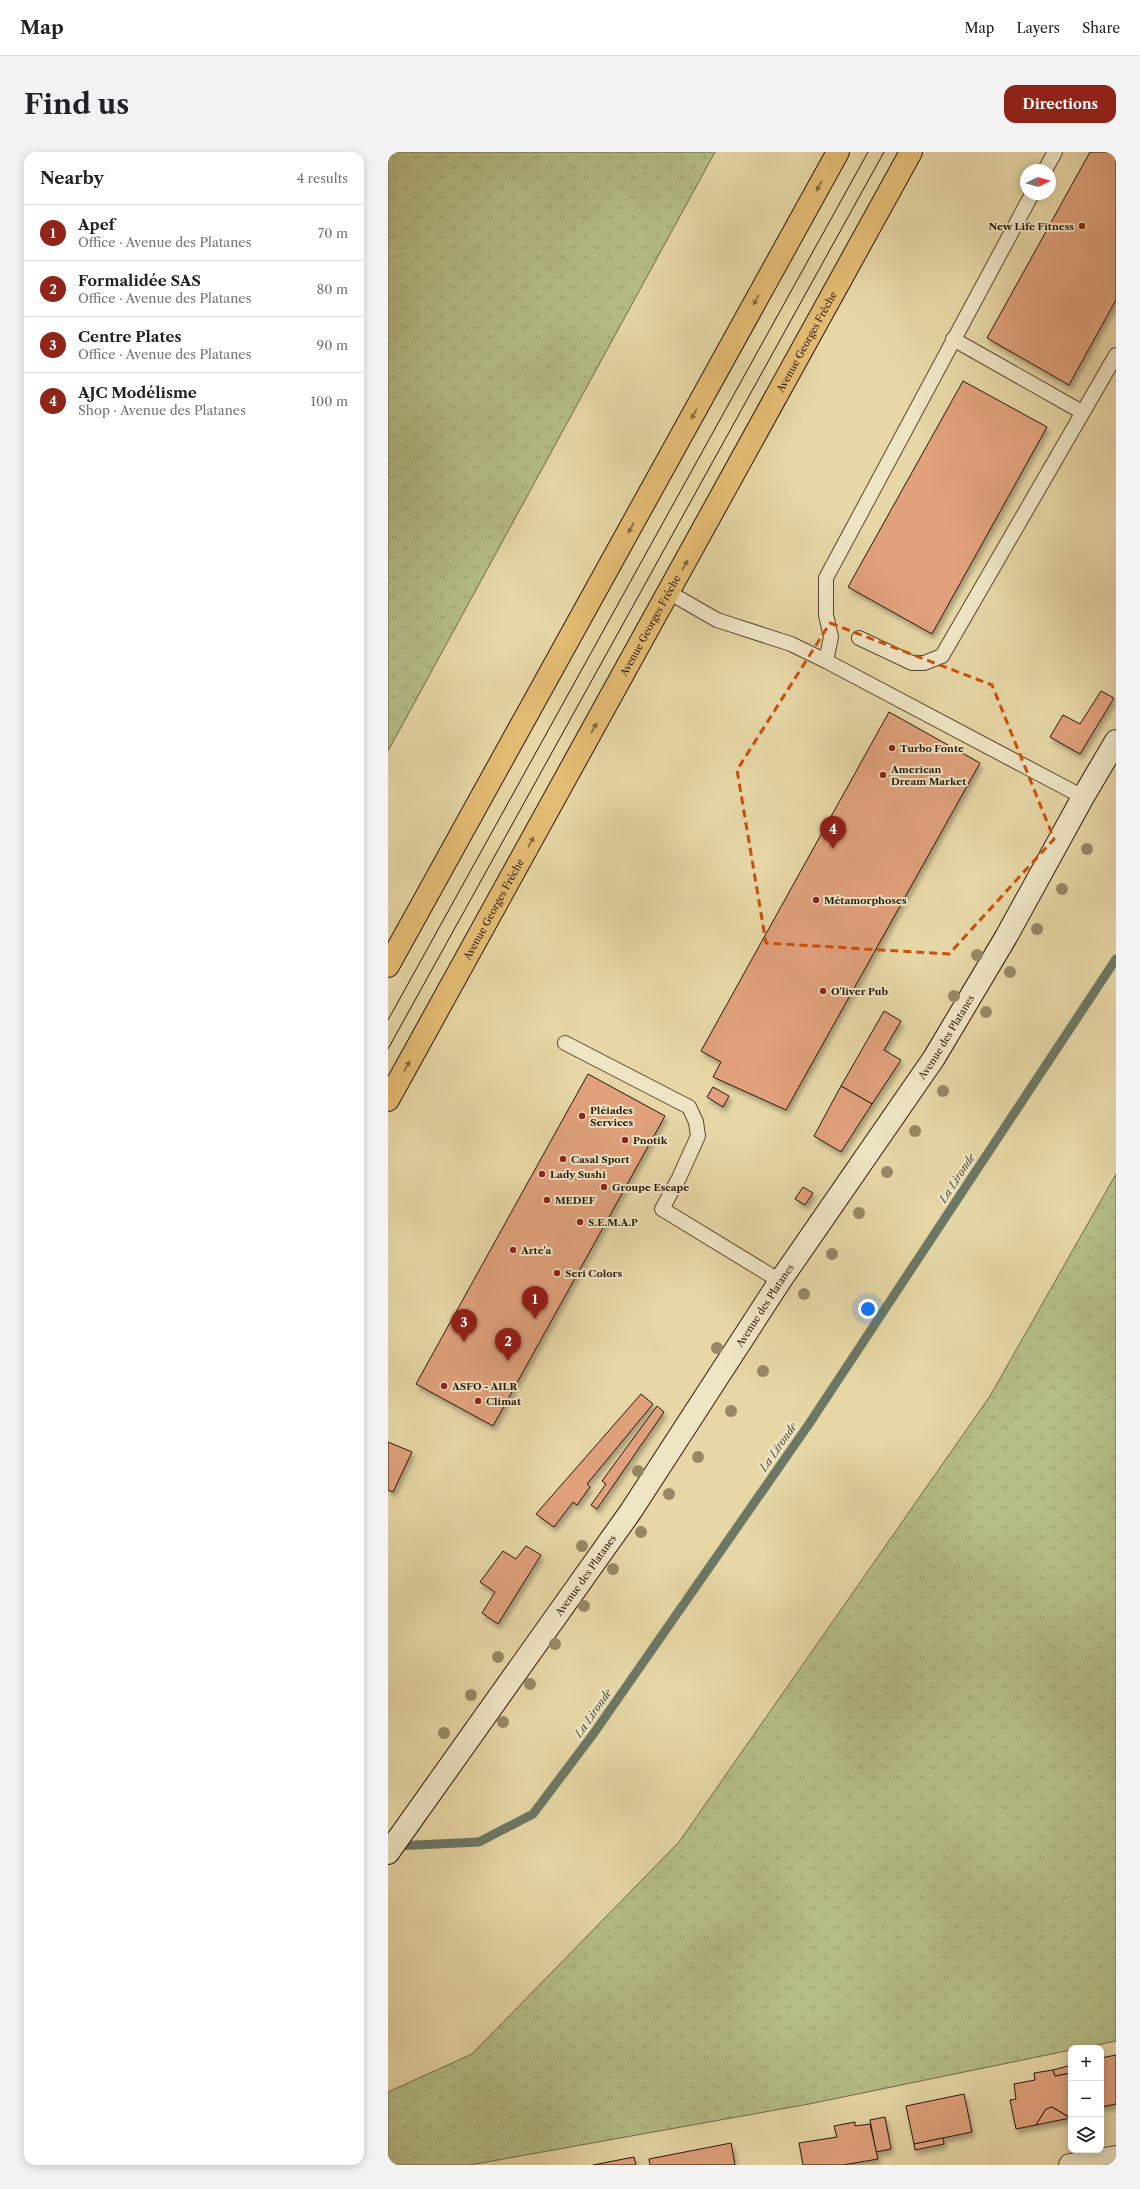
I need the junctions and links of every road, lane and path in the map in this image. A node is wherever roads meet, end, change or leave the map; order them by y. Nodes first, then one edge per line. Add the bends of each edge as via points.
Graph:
1 (838, 152) edge
2 (911, 152) edge
3 (1055, 152) edge
4 (1048, 164) edge
5 (1029, 200) edge
6 (953, 339) junction
7 (1116, 355) edge
8 (1082, 412) junction
9 (670, 593) junction
10 (859, 638) dead end
11 (826, 661) junction
12 (1116, 741) edge
13 (1083, 797) junction
14 (388, 966) edge
15 (565, 1043) dead end
16 (388, 1100) edge
17 (780, 1281) junction
18 (388, 1853) edge
19 (1116, 2157) edge
20 (1070, 2165) edge

1 -> 14 main road
9 -> 2 main road, Avenue Georges Frêche
3 - 4 lane
5 - 6 lane
6 - 8 lane
6 - 11 lane via 826,578 826,615 830,637
7 - 8 lane
8 - 10 lane via 942,656 924,663 912,663
9 - 11 lane via 717,620 791,644
16 -> 9 main road, Avenue Georges Frêche
11 - 13 lane
12 - 13 street, Avenue des Platanes
13 - 17 street, Avenue des Platanes via 1006,937 934,1058
15 - 17 lane via 689,1107 696,1122 698,1136 662,1209
17 - 18 street, Avenue des Platanes via 631,1511
19 - 20 street

